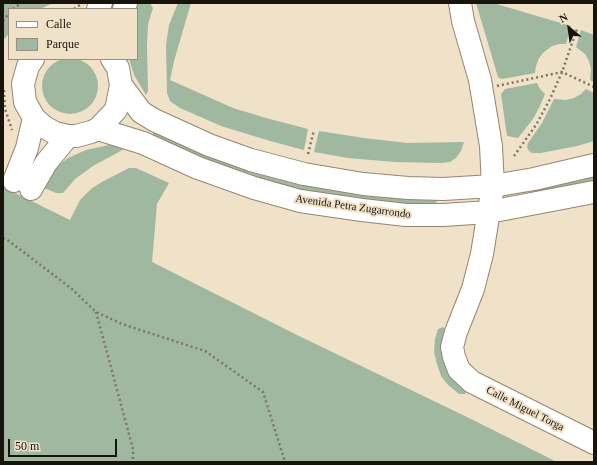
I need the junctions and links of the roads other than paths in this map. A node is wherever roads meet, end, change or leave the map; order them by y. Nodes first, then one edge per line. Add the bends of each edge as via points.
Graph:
1 (460, 3) edge
2 (32, 60) edge
3 (113, 60) edge
4 (121, 85) junction
5 (34, 118) junction
6 (98, 128) junction
7 (68, 136) junction
8 (594, 165) edge
9 (493, 186) junction
10 (594, 192) edge
11 (489, 212) junction
12 (594, 443) edge

1 - 9 street via 480,80 491,146
2 - 5 street via 23,84 25,102
3 - 4 street via 118,68
4 - 6 street via 116,110
4 - 9 street via 141,112 154,120 209,145 251,160 304,174 363,184 443,189
5 - 7 street via 55,133
5 - 7 street via 22,185 46,163
6 - 7 street via 84,135
6 - 11 street, Avenida Petra Zugarrondo via 143,143 219,176 300,201 406,215
8 - 9 street
9 - 11 street
10 - 11 street, Avenida Petra Zugarrondo
11 - 12 street, Calle Miguel Torga via 473,289 452,347 459,370 472,382

